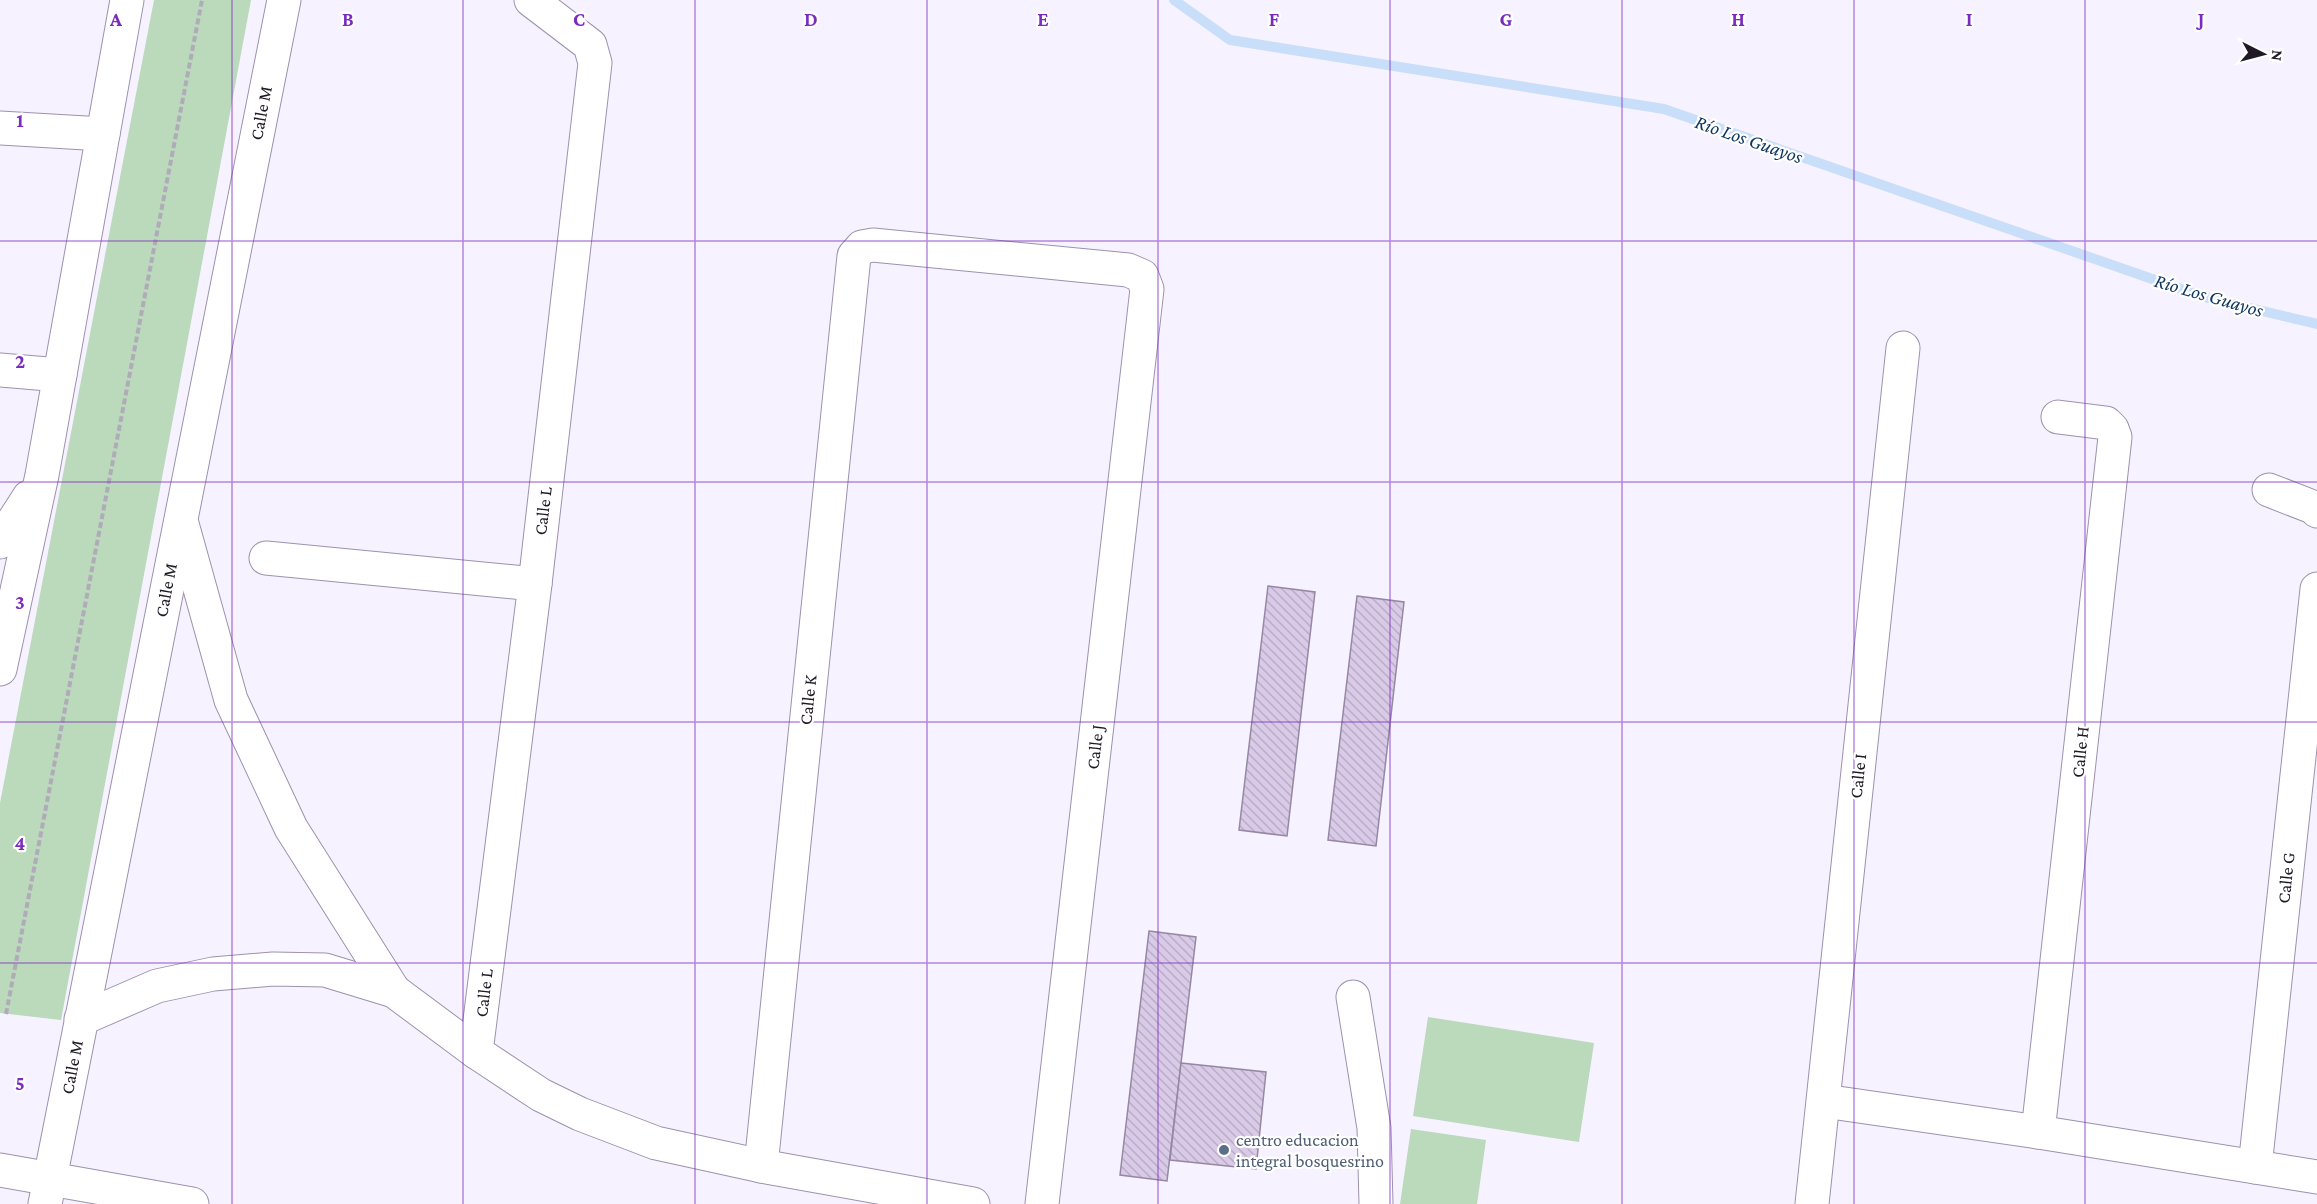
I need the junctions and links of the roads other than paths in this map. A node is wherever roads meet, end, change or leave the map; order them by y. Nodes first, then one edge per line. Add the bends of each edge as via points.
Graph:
1 (127, 0) edge
2 (284, 0) edge
3 (531, 0) edge
4 (0, 128) edge
5 (103, 134) junction
6 (1147, 289) joint
7 (1903, 348) dead end
8 (0, 370) edge
9 (60, 375) junction
10 (2058, 417) dead end
11 (42, 475) junction
12 (2270, 490) dead end
13 (2317, 511) edge
14 (180, 518) junction
15 (0, 541) edge
16 (266, 558) dead end
17 (535, 584) junction
18 (2317, 589) edge
19 (0, 669) edge
20 (394, 991) junction
21 (1353, 997) dead end
22 (81, 1019) junction
23 (476, 1052) junction
24 (1824, 1101) junction
25 (2038, 1132) junction
26 (760, 1166) junction
27 (2255, 1167) junction
28 (0, 1170) edge
29 (2317, 1177) edge
30 (47, 1192) edge
31 (192, 1204) edge
32 (973, 1204) edge
33 (1042, 1204) edge
34 (1376, 1204) edge
35 (1812, 1204) edge

1 - 5 street
2 - 14 street, Calle M
3 - 17 street, Calle L via 590,45 595,63
4 - 5 street
5 - 9 street
6 - 26 street, Calle K via 1142,276 1128,270 873,244 854,256
6 - 33 street, Calle J
7 - 24 street, Calle I
8 - 9 street
9 - 11 street
10 - 25 street, Calle H via 2106,423 2115,437
11 - 15 street
11 - 19 street
12 - 13 street
14 - 20 street via 231,700 291,828
14 - 22 street, Calle M
16 - 17 street
17 - 23 street, Calle L
18 - 27 street, Calle G
20 - 22 street via 325,970 213,974 157,986
20 - 23 street
21 - 34 street via 1374,1128
22 - 30 street, Calle M
23 - 26 street via 541,1095 580,1114 656,1143
24 - 25 street
24 - 35 street, Calle I
25 - 27 street
26 - 32 street
27 - 29 street
28 - 30 street
30 - 31 street

